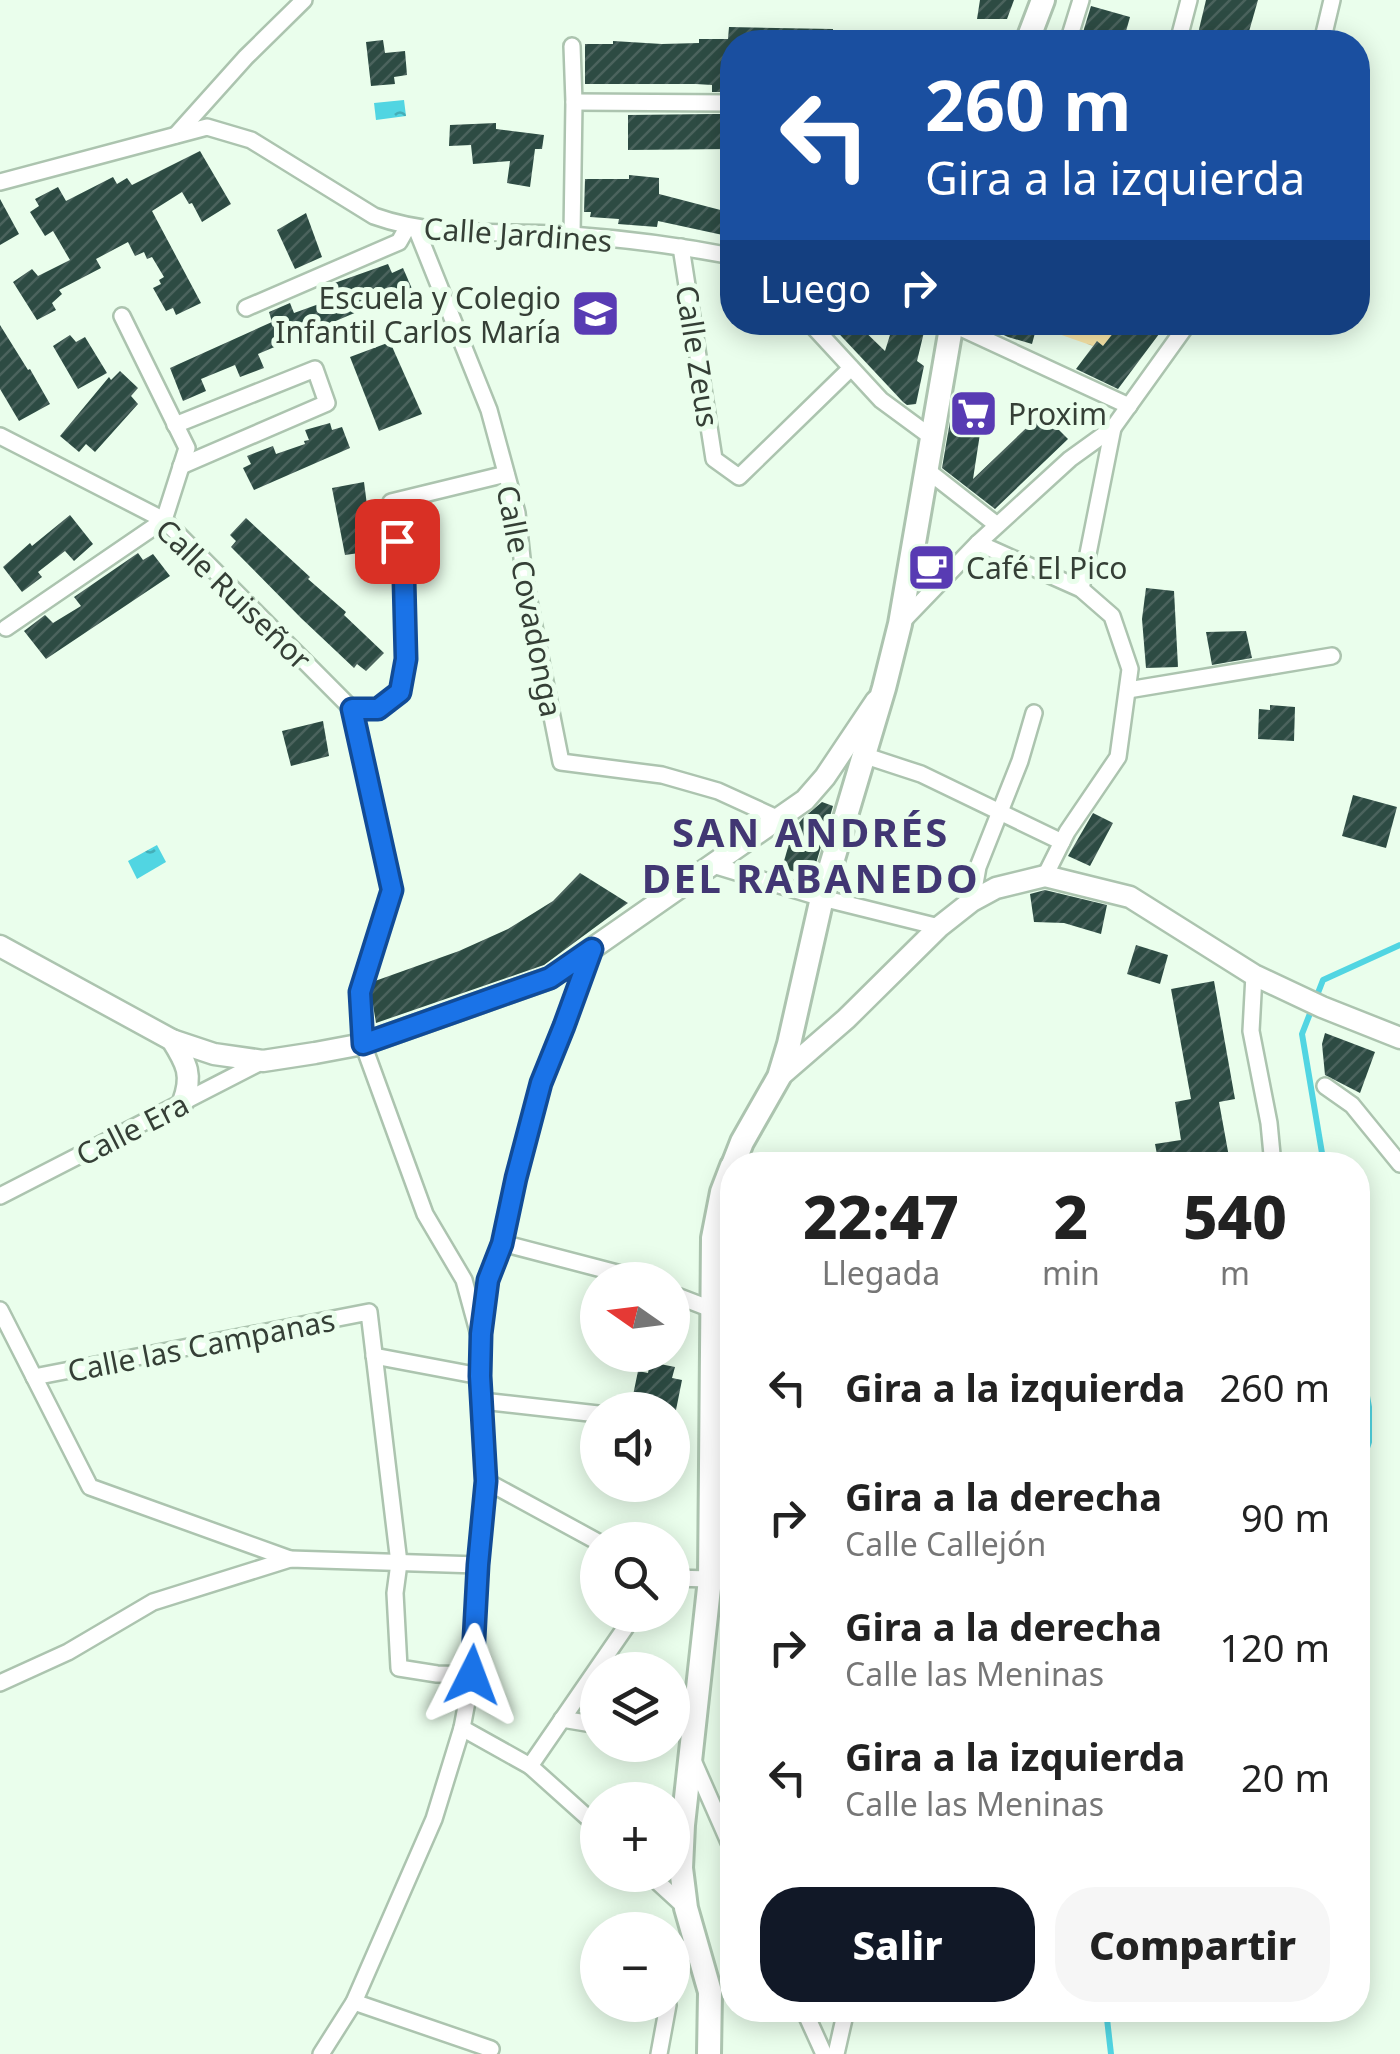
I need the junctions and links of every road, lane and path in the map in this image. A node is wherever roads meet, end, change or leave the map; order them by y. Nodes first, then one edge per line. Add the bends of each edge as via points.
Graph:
1 (304, 0) edge
2 (1043, 0) edge
3 (1081, 0) edge
4 (1189, 0) edge
5 (1332, 0) edge
6 (1032, 30) edge
7 (1072, 30) edge
8 (1181, 30) edge
9 (1325, 30) edge
10 (572, 46) dead end
11 (574, 102) junction
12 (720, 103) edge
13 (176, 135) junction
14 (0, 182) edge
15 (412, 227) junction
16 (572, 235) junction
17 (681, 246) junction
18 (720, 254) edge
19 (246, 308) dead end
20 (122, 316) dead end
21 (821, 335) edge
22 (950, 335) edge
23 (993, 335) edge
24 (1180, 335) edge
25 (850, 368) junction
26 (1129, 406) junction
27 (175, 425) junction
28 (1112, 428) junction
29 (0, 436) edge
30 (934, 439) junction
31 (181, 466) junction
32 (928, 471) junction
33 (506, 474) junction
34 (164, 520) junction
35 (997, 525) junction
36 (978, 542) junction
37 (1081, 589) junction
38 (900, 624) junction
39 (6, 628) dead end
40 (1332, 656) dead end
41 (884, 688) junction
42 (1128, 690) junction
43 (352, 709) junction
44 (1034, 713) dead end
45 (863, 756) junction
46 (825, 777) junction
47 (854, 786) junction
48 (1000, 812) junction
49 (779, 819) junction
50 (1062, 842) junction
51 (712, 865) junction
52 (1045, 876) junction
53 (822, 898) junction
54 (972, 901) junction
55 (939, 927) junction
56 (0, 946) edge
57 (592, 949) junction
58 (1254, 975) junction
59 (794, 1026) junction
60 (829, 1034) junction
61 (1400, 1038) edge
62 (172, 1040) junction
63 (363, 1044) junction
64 (263, 1062) junction
65 (778, 1077) junction
66 (1326, 1086) dead end
67 (183, 1102) junction
68 (738, 1152) edge
69 (1272, 1152) edge
70 (1400, 1164) edge
71 (0, 1196) edge
72 (502, 1244) junction
73 (720, 1256) edge
74 (580, 1264) edge
75 (690, 1300) edge
76 (711, 1308) junction
77 (0, 1310) edge
78 (481, 1344) junction
79 (374, 1356) junction
80 (480, 1376) junction
81 (34, 1377) junction
82 (482, 1401) junction
83 (580, 1412) edge
84 (486, 1481) junction
85 (580, 1532) edge
86 (290, 1559) junction
87 (400, 1562) junction
88 (478, 1565) junction
89 (690, 1578) edge
90 (710, 1579) junction
91 (622, 1632) edge
92 (472, 1675) junction
93 (0, 1683) edge
94 (690, 1711) edge
95 (562, 1719) junction
96 (580, 1722) edge
97 (462, 1728) junction
98 (690, 1755) edge
99 (685, 1762) edge
100 (530, 1766) junction
101 (580, 1812) edge
102 (720, 1822) edge
103 (669, 1892) edge
104 (686, 1908) junction
105 (694, 1938) junction
106 (690, 1945) edge
107 (354, 2002) junction
108 (665, 2022) edge
109 (809, 2022) edge
110 (843, 2022) edge
111 (490, 2049) dead end
112 (321, 2054) edge
113 (659, 2054) edge
114 (709, 2054) edge
115 (824, 2054) edge
116 (836, 2054) edge

1 - 13 street
2 - 6 main road
3 - 7 street
4 - 8 street
5 - 9 street
10 - 11 street
11 - 12 street
11 - 16 street
13 - 14 street
13 - 15 street, Calle Jardines via 207,127 251,140 374,216
15 - 16 street, Calle Jardines
15 - 19 street via 399,242
15 - 33 street, Calle Covadonga via 489,410
16 - 17 street, Calle Jardines
17 - 18 street, Calle Jardines
17 - 25 street, Calle Zeus via 714,460 738,477
20 - 27 street
21 - 25 street
22 - 30 main road
23 - 26 street
24 - 26 street
25 - 30 street
26 - 28 street
27 - 31 street via 187,448
27 - 31 street via 315,369 327,403
28 - 35 street
28 - 37 street
29 - 34 street, Calle Ruiseñor
30 - 32 main road
31 - 34 street
32 - 35 street
32 - 38 main road
33 - 43 street via 391,502 404,580 400,692 378,709
33 - 49 street, Calle Covadonga via 561,762 718,790
34 - 39 street
34 - 43 street, Calle Ruiseñor
35 - 36 street
36 - 37 street
36 - 38 street
37 - 42 street via 1112,616 1130,669
38 - 41 main road
40 - 42 street
41 - 45 main road
41 - 46 street
42 - 50 street via 1118,758
43 - 63 street via 392,890 360,992
44 - 48 street
45 - 47 main road
45 - 48 street via 921,774
46 - 47 street
46 - 49 street
47 - 53 main road
48 - 50 street
48 - 54 street
49 - 51 street
50 - 52 street
51 - 53 street
51 - 57 street
52 - 54 street
52 - 58 street via 1130,898
53 - 55 street
53 - 59 main road
54 - 55 street
55 - 60 street
56 - 62 street
57 - 63 street via 550,978
57 - 72 street via 541,1083
58 - 61 street
58 - 69 street via 1251,1031
59 - 60 street
59 - 65 main road
60 - 65 street
62 - 64 street
62 - 67 street via 190,1084
63 - 64 street
63 - 78 street via 425,1214 464,1280
64 - 67 street, Calle Era
65 - 68 main road
66 - 70 street via 1352,1105
67 - 71 street, Calle Era
72 - 74 street
72 - 78 street via 488,1280
73 - 76 main road
75 - 76 street
76 - 90 main road
77 - 81 street
78 - 80 street
79 - 80 street
79 - 81 street, Calle las Campanas via 368,1312
79 - 87 street
80 - 82 street
81 - 86 street via 90,1487
82 - 83 street
82 - 84 street
84 - 85 street
84 - 88 street
86 - 87 street
86 - 93 street via 153,1602
87 - 88 street
87 - 92 street via 398,1668
88 - 92 street
89 - 90 street
90 - 94 main road
91 - 95 street
92 - 97 street
95 - 96 street
95 - 100 street
97 - 100 street
97 - 107 street via 434,1820
98 - 102 street
99 - 104 main road
100 - 101 street
103 - 104 street
104 - 105 main road
105 - 106 street
105 - 114 main road via 710,1992
107 - 111 street
107 - 112 street
108 - 113 street
109 - 115 street
110 - 116 street

